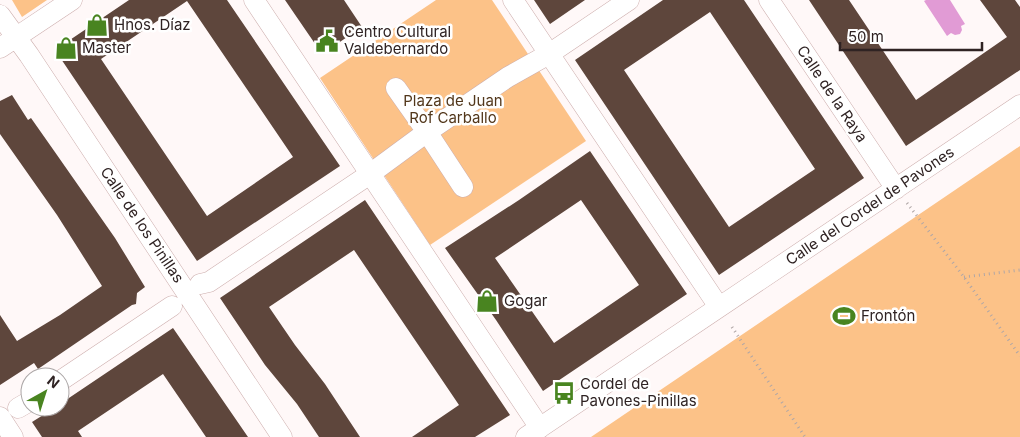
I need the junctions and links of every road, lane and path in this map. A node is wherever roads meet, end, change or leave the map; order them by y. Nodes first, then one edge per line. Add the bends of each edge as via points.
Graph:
1 (72, 0) edge
2 (254, 0) edge
3 (513, 0) edge
4 (629, 0) edge
5 (769, 0) edge
6 (0, 15) edge
7 (8, 43) edge
8 (549, 54) junction
9 (396, 88) dead end
10 (1020, 104) edge
11 (427, 132) junction
12 (370, 174) junction
13 (463, 187) dead end
14 (896, 189) junction
15 (1020, 270) edge
16 (964, 277) junction
17 (200, 284) dead end
18 (172, 306) dead end
19 (719, 307) junction
20 (732, 327) dead end
21 (1020, 356) edge
22 (70, 374) edge
23 (0, 417) edge
24 (533, 432) edge
25 (13, 437) edge
26 (282, 437) edge
27 (805, 437) edge

1 - 7 street
2 - 12 street, Calle del Cordel de Pavones
3 - 8 street
4 - 8 street
5 - 14 street, Calle de la Raya
6 - 7 street, Calle de los Pinillas
7 - 26 street, Calle de los Pinillas via 29,55
8 - 11 street via 508,77
8 - 19 street
9 - 11 street
10 - 14 street, Calle del Cordel de Pavones
11 - 12 street
11 - 13 street
12 - 17 street via 209,282
12 - 24 street, Calle del Cordel de Pavones via 425,256
14 - 16 path
14 - 19 street, Calle del Cordel de Pavones
15 - 16 path
16 - 21 path
18 - 22 street
19 - 24 street, Calle del Cordel de Pavones
20 - 27 path
23 - 25 street

